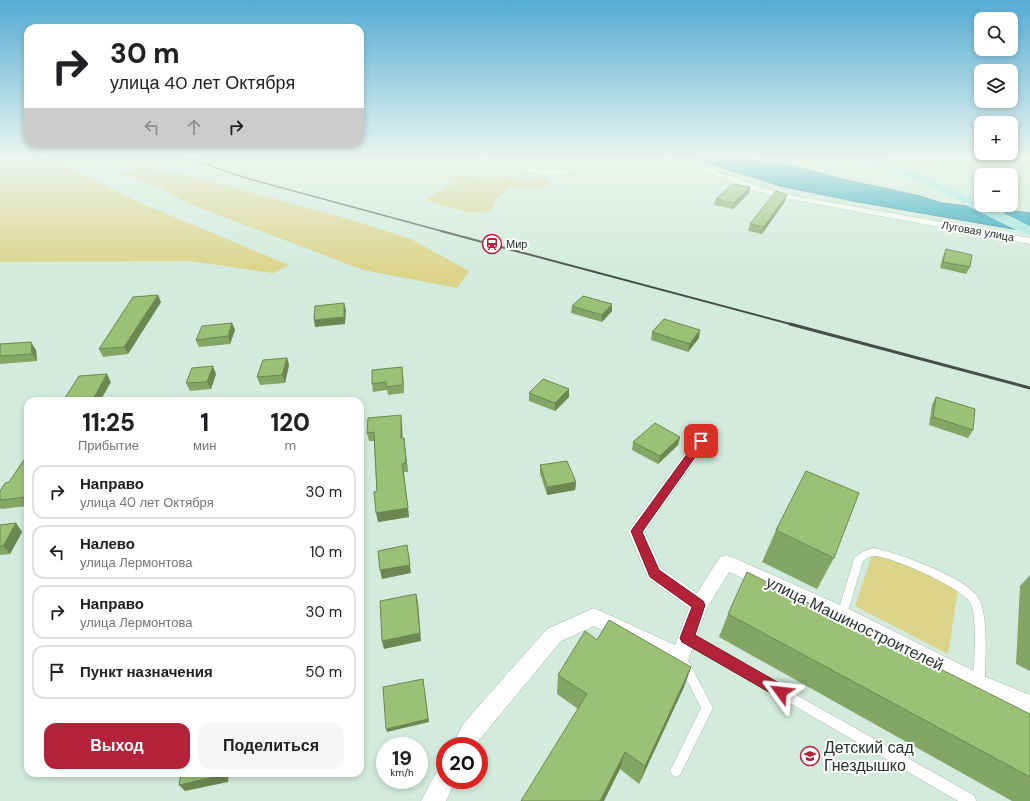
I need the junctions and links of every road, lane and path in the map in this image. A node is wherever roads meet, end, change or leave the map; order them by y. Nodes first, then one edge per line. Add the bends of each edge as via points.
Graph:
1 (786, 196) edge
2 (957, 196) edge
3 (1030, 232) edge
4 (1030, 241) edge
5 (701, 441) dead end
6 (699, 605) junction
7 (842, 615) junction
8 (687, 638) junction
9 (680, 657) junction
10 (980, 684) junction
11 (1030, 706) edge
12 (468, 737) edge
13 (676, 771) dead end
14 (440, 789) edge
15 (433, 801) edge
16 (970, 801) edge

1 - 4 street, Луговая улица
2 - 3 main road
5 - 6 street via 636,531 654,574
6 - 7 street, улица Машиностроителей via 726,562
6 - 8 street
7 - 10 street, улица Машиностроителей
7 - 10 lane via 859,559 872,552 895,557 956,584 973,598 978,622
8 - 9 street
8 - 16 lane
9 - 12 street via 594,617 554,635
9 - 13 lane via 707,708
10 - 11 street, улица Машиностроителей
14 - 15 street

